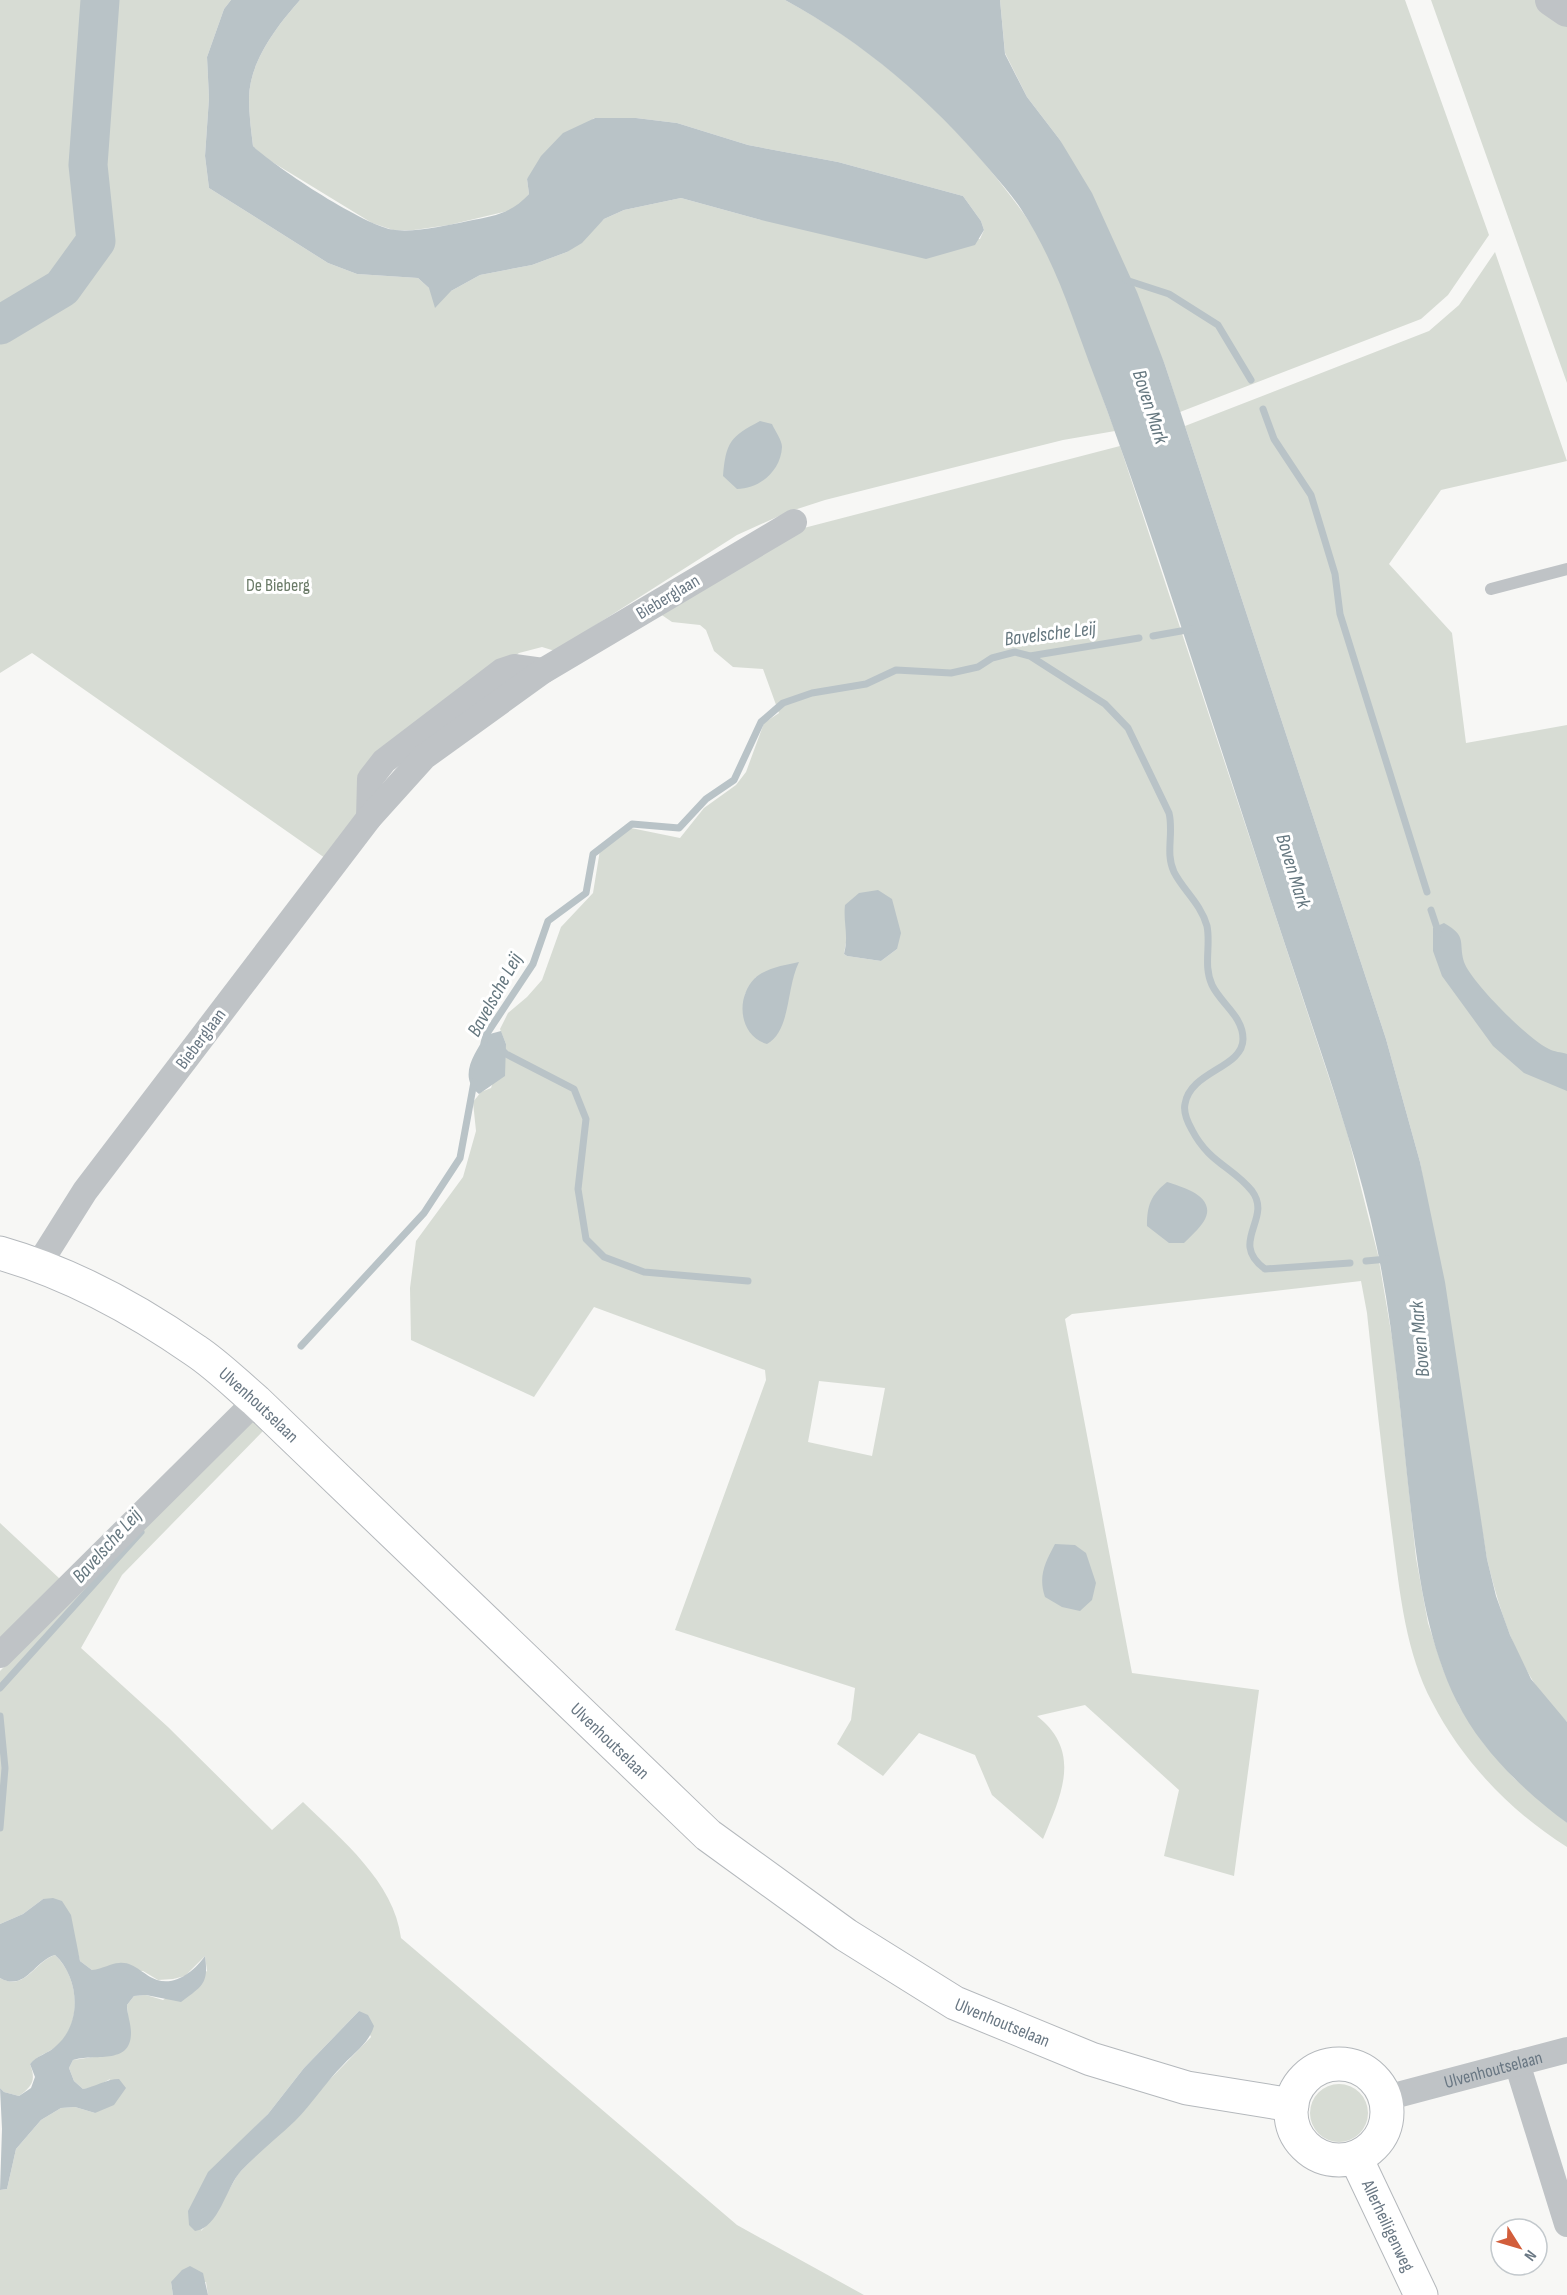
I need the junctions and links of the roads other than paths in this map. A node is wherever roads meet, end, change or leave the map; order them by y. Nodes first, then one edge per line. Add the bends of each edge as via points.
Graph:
1 (1551, 0) edge
2 (1567, 11) edge
3 (794, 522) dead end
4 (1567, 569) edge
5 (1491, 589) dead end
6 (0, 1253) edge
7 (39, 1264) junction
8 (256, 1401) junction
9 (0, 1655) edge
10 (1567, 2049) edge
11 (1517, 2063) junction
12 (1386, 2098) junction
13 (1292, 2105) junction
14 (1356, 2157) junction
15 (1567, 2224) edge
16 (1422, 2295) edge

1 - 2 street
3 - 7 street, Bieberglaan via 543,671 424,757 369,818 85,1191
4 - 5 lane
6 - 7 main road, Ulvenhoutselaan
7 - 8 main road, Ulvenhoutselaan via 134,1311 198,1352
8 - 9 street
8 - 13 main road, Ulvenhoutselaan via 708,1835 846,1935 955,2003 1091,2059 1187,2088
10 - 11 street, Ulvenhoutselaan
11 - 12 street, Ulvenhoutselaan
11 - 15 street
12 - 13 main road via 1371,2076 1356,2067 1338,2064 1321,2067 1306,2077
12 - 14 main road via 1387,2120 1380,2139
13 - 14 main road via 1293,2126 1305,2146 1328,2159
14 - 16 main road, Allerheiligenweg

